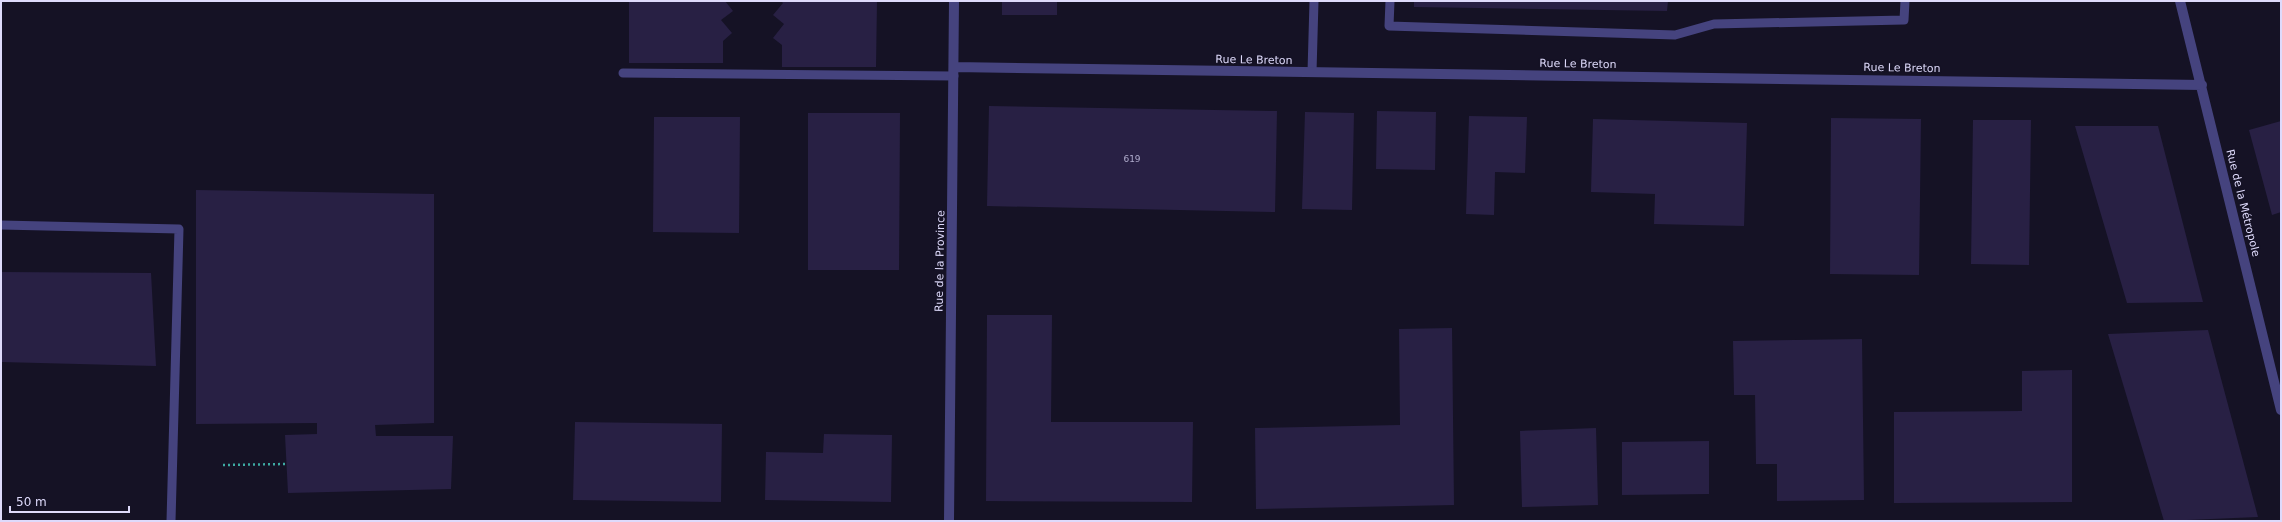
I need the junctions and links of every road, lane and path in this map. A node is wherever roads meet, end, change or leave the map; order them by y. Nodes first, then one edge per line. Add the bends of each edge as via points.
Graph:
1 (954, 1) edge
2 (1314, 1) edge
3 (1390, 1) edge
4 (1905, 1) edge
5 (2180, 1) edge
6 (954, 71) junction
7 (1312, 72) junction
8 (623, 74) dead end
9 (2202, 85) junction
10 (1, 225) edge
11 (2281, 410) edge
12 (287, 464) dead end
13 (223, 465) dead end
14 (171, 521) edge
15 (949, 521) edge

1 - 6 street, Rue de la Province
2 - 7 lane
3 - 4 lane via 1389,26 1676,35 1714,24 1904,20
5 - 9 street, Rue de la Métropole
6 - 7 street, Rue Le Breton
6 - 8 lane
6 - 15 street, Rue de la Province
7 - 9 street, Rue Le Breton
9 - 11 street, Rue de la Métropole
10 - 14 lane via 179,229
12 - 13 path

